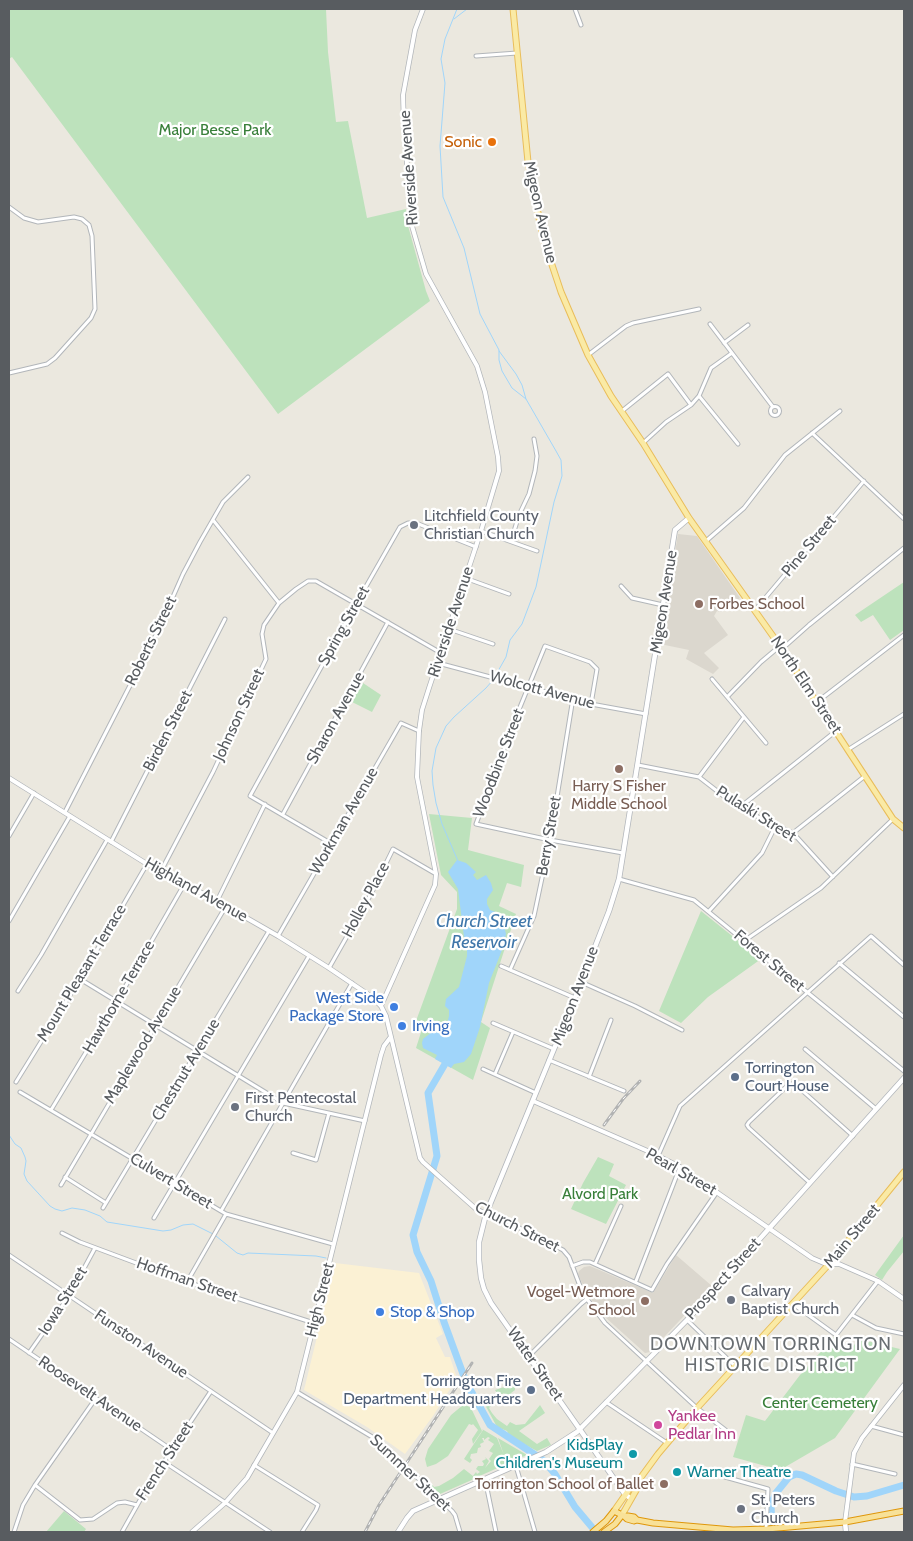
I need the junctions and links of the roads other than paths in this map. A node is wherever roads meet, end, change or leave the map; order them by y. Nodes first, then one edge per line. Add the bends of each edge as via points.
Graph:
1 (423, 9) edge
2 (513, 9) edge
3 (575, 9) edge
4 (581, 25) dead end
5 (518, 53) junction
6 (476, 56) dead end
7 (9, 207) edge
8 (699, 309) dead end
9 (710, 324) dead end
10 (748, 325) dead end
11 (724, 343) junction
12 (732, 353) junction
13 (588, 356) junction
14 (9, 373) edge
15 (699, 396) junction
16 (691, 405) junction
17 (773, 407) dead end
18 (622, 411) junction
19 (840, 411) dead end
20 (812, 433) junction
21 (534, 439) dead end
22 (643, 443) junction
23 (738, 444) dead end
24 (248, 477) dead end
25 (864, 481) junction
26 (689, 518) junction
27 (904, 519) edge
28 (213, 520) junction
29 (481, 531) junction
30 (511, 542) junction
31 (706, 542) junction
32 (476, 548) junction
33 (904, 548) edge
34 (537, 551) dead end
35 (465, 578) junction
36 (621, 586) dead end
37 (508, 594) dead end
38 (279, 603) junction
39 (356, 604) junction
40 (662, 605) junction
41 (754, 611) junction
42 (224, 619) dead end
43 (388, 622) junction
44 (449, 629) junction
45 (904, 635) edge
46 (493, 644) dead end
47 (781, 647) junction
48 (441, 653) junction
49 (438, 663) junction
50 (712, 679) dead end
51 (528, 687) junction
52 (728, 696) junction
53 (573, 698) junction
54 (817, 702) junction
55 (592, 704) junction
56 (646, 714) junction
57 (904, 714) edge
58 (744, 717) junction
59 (419, 731) junction
60 (836, 731) junction
61 (766, 743) dead end
62 (849, 749) junction
63 (638, 765) junction
64 (866, 776) junction
65 (699, 777) junction
66 (9, 778) edge
67 (34, 793) junction
68 (265, 804) junction
69 (739, 808) junction
70 (65, 812) junction
71 (283, 814) junction
72 (70, 816) junction
73 (893, 819) junction
74 (776, 825) junction
75 (904, 828) edge
76 (793, 833) junction
77 (9, 836) edge
78 (550, 840) junction
79 (109, 841) junction
80 (332, 844) junction
81 (624, 853) junction
82 (147, 864) junction
83 (161, 871) junction
84 (436, 874) junction
85 (833, 877) junction
86 (619, 879) junction
87 (185, 883) junction
88 (217, 901) junction
89 (226, 906) junction
90 (709, 911) junction
91 (9, 921) edge
92 (269, 931) junction
93 (278, 936) junction
94 (744, 941) junction
95 (309, 956) junction
96 (839, 963) junction
97 (904, 965) edge
98 (501, 966) dead end
99 (329, 968) junction
100 (510, 970) junction
101 (80, 979) junction
102 (581, 982) junction
103 (352, 983) junction
104 (18, 991) dead end
105 (806, 992) junction
106 (575, 998) junction
107 (117, 1001) junction
108 (381, 1006) junction
109 (904, 1017) edge
110 (611, 1020) dead end
111 (493, 1023) dead end
112 (156, 1025) junction
113 (682, 1030) dead end
114 (513, 1032) junction
115 (390, 1038) junction
116 (554, 1049) junction
117 (805, 1049) dead end
118 (197, 1050) junction
119 (550, 1060) junction
120 (483, 1069) dead end
121 (904, 1071) edge
122 (495, 1074) junction
123 (238, 1076) junction
124 (589, 1077) junction
125 (904, 1078) edge
126 (16, 1082) dead end
127 (624, 1091) dead end
128 (20, 1092) dead end
129 (536, 1093) junction
130 (533, 1101) junction
131 (283, 1103) junction
132 (876, 1109) junction
133 (51, 1110) junction
134 (329, 1113) junction
135 (365, 1121) junction
136 (91, 1134) junction
137 (853, 1136) junction
138 (293, 1153) dead end
139 (658, 1156) junction
140 (133, 1158) junction
141 (680, 1167) junction
142 (904, 1172) edge
143 (65, 1177) junction
144 (175, 1183) junction
145 (810, 1183) junction
146 (61, 1185) dead end
147 (717, 1192) junction
148 (106, 1203) junction
149 (621, 1206) dead end
150 (103, 1208) dead end
151 (222, 1211) junction
152 (226, 1214) junction
153 (486, 1214) junction
154 (154, 1218) dead end
155 (769, 1228) junction
156 (62, 1233) dead end
157 (333, 1244) junction
158 (95, 1248) junction
159 (9, 1255) edge
160 (830, 1263) junction
161 (595, 1264) junction
162 (572, 1266) junction
163 (636, 1281) junction
164 (878, 1281) junction
165 (188, 1282) junction
166 (69, 1296) junction
167 (587, 1299) junction
168 (904, 1299) edge
169 (792, 1304) junction
170 (852, 1315) junction
171 (687, 1320) junction
172 (314, 1323) junction
173 (904, 1334) edge
174 (9, 1339) edge
175 (30, 1353) junction
176 (529, 1356) junction
177 (646, 1362) junction
178 (735, 1366) junction
179 (904, 1385) edge
180 (211, 1391) junction
181 (297, 1392) junction
182 (96, 1398) junction
183 (606, 1402) junction
184 (697, 1408) junction
185 (871, 1426) junction
186 (580, 1428) junction
187 (273, 1432) junction
188 (728, 1432) dead end
189 (904, 1436) edge
190 (667, 1443) junction
191 (172, 1450) junction
192 (164, 1462) junction
193 (852, 1464) junction
194 (254, 1465) junction
195 (516, 1465) junction
196 (895, 1474) dead end
197 (725, 1476) dead end
198 (484, 1478) junction
199 (639, 1480) junction
200 (35, 1485) junction
201 (625, 1494) junction
202 (440, 1498) junction
203 (631, 1499) junction
204 (225, 1503) junction
205 (137, 1505) junction
206 (614, 1511) junction
207 (904, 1511) edge
208 (622, 1517) junction
209 (845, 1522) junction
210 (766, 1529) junction
211 (801, 1529) edge
212 (733, 1531) edge
213 (14, 1532) edge
214 (122, 1532) edge
215 (192, 1532) edge
216 (270, 1532) edge
217 (302, 1532) edge
218 (398, 1532) edge
219 (460, 1532) edge
220 (496, 1532) edge
221 (535, 1532) edge
222 (593, 1532) edge
223 (604, 1532) edge
224 (846, 1532) edge

1 - 29 street, Riverside Avenue via 415,30 403,95 412,226 426,274 477,366 485,392 499,471
2 - 5 main road, Migeon Avenue
3 - 4 street
5 - 6 street
5 - 13 main road, Migeon Avenue via 528,162 538,218 561,292
7 - 14 street via 24,218 38,222 74,217 89,226 95,309 91,318 47,364
8 - 13 street via 633,323
9 - 11 street
10 - 11 street
11 - 12 street
12 - 15 street via 711,368
12 - 17 street
13 - 18 main road, Migeon Avenue
15 - 16 street
15 - 23 street
16 - 18 street via 668,374
16 - 22 street
18 - 22 main road, Migeon Avenue
19 - 20 street
20 - 25 street
20 - 31 street via 780,461 744,508
21 - 30 street via 535,471
22 - 26 main road, Migeon Avenue
24 - 28 street, Roberts Street via 222,502
25 - 27 street
25 - 41 street, Pine Street
26 - 31 main road, North Elm Street
26 - 40 main road, Migeon Avenue via 675,530
28 - 38 street
28 - 70 street, Roberts Street
29 - 30 street
29 - 32 street, Riverside Avenue
30 - 34 street
31 - 41 main road, North Elm Street
32 - 35 street, Riverside Avenue
32 - 39 street, Spring Street via 416,523 408,523 400,527
33 - 47 street
35 - 37 street
35 - 44 street, Riverside Avenue
36 - 40 street via 632,598
38 - 39 street, Johnson Street via 308,581 316,581
38 - 83 street, Johnson Street via 264,625 266,659 213,772
39 - 43 street
39 - 68 street, Spring Street via 250,796
40 - 56 main road, Migeon Avenue
41 - 47 main road, North Elm Street
42 - 79 street, Birden Street
43 - 48 street
43 - 71 street, Sharon Avenue
44 - 46 street
44 - 48 street, Riverside Avenue
45 - 54 street
47 - 52 street via 761,662
47 - 54 main road, North Elm Street
48 - 49 street, Riverside Avenue
49 - 51 street, Wolcott Avenue
49 - 59 street, Riverside Avenue via 422,710
50 - 52 street
51 - 53 street, Wolcott Avenue
51 - 55 street, Woodbine Street via 545,646 590,662 597,669
51 - 78 street, Woodbine Street via 476,824
52 - 58 street
53 - 55 street, Wolcott Avenue
53 - 78 street, Berry Street
54 - 60 main road, North Elm Street
55 - 56 street, Wolcott Avenue
56 - 63 main road, Migeon Avenue
57 - 62 street
58 - 61 street
58 - 65 street
59 - 80 street, Workman Avenue via 401,723
59 - 84 street, Riverside Avenue via 417,776
60 - 62 main road, North Elm Street
60 - 69 street
62 - 64 main road, North Elm Street
63 - 65 street, Pulaski Street
63 - 81 main road, Migeon Avenue
64 - 73 main road, North Elm Street
64 - 76 street
65 - 69 street, Pulaski Street
66 - 67 street, Highland Avenue
67 - 70 street, Highland Avenue
67 - 77 street
68 - 71 street
68 - 88 street
69 - 74 street, Pulaski Street
70 - 72 street, Highland Avenue
71 - 80 street
72 - 79 street, Highland Avenue
72 - 91 street
73 - 75 main road, North Elm Street
73 - 85 street
74 - 76 street, Pulaski Street
74 - 90 street via 762,853
76 - 85 street, Pulaski Street
78 - 81 street
78 - 100 street, Berry Street via 534,916
79 - 82 street, Highland Avenue
79 - 104 street, Birden Street
80 - 93 street, Workman Avenue
81 - 86 main road, Migeon Avenue
82 - 83 street, Highland Avenue
82 - 101 street, Mount Pleasant Terrace
83 - 87 street, Highland Avenue
84 - 99 street, Holley Place via 393,848
84 - 108 street, Riverside Avenue via 432,894
85 - 94 street
86 - 90 street, Forest Street via 694,900
86 - 102 main road, Migeon Avenue
87 - 88 street, Highland Avenue
87 - 107 street, Hawthorne Terrace
88 - 89 street, Highland Avenue
89 - 92 street, Highland Avenue
89 - 112 street, Maplewood Avenue
90 - 94 street, Forest Street
92 - 93 street, Highland Avenue
92 - 118 street, Chestnut Avenue
93 - 95 street, Highland Avenue
94 - 105 street, Forest Street
95 - 99 street, Highland Avenue
95 - 123 street
96 - 97 street via 871,936
96 - 105 street
96 - 109 street
98 - 100 street
99 - 103 street, Highland Avenue
100 - 106 street
101 - 107 street
101 - 126 street, Mount Pleasant Terrace
102 - 106 main road, Migeon Avenue
102 - 113 street
103 - 108 street, Highland Avenue
103 - 131 street
105 - 121 street, Forest Street
105 - 139 street via 680,1106
106 - 116 main road, Migeon Avenue
107 - 112 street
107 - 133 street, Hawthorne Terrace
108 - 115 street, Church Street
110 - 124 street
111 - 114 street
112 - 118 street
112 - 136 street, Maplewood Avenue
114 - 116 street
114 - 122 street
115 - 135 street, High Street via 381,1055
115 - 153 street, Church Street via 420,1158 476,1209
116 - 119 main road, Migeon Avenue
117 - 132 street
118 - 123 street
118 - 140 street, Chestnut Avenue
119 - 124 street
119 - 129 main road, Migeon Avenue
120 - 122 street
122 - 129 street
123 - 131 street
123 - 144 street
124 - 127 street
125 - 132 main road, Prospect Street
128 - 133 street, Culvert Street
129 - 130 main road, Migeon Avenue
130 - 139 street, Pearl Street
130 - 153 main road, Migeon Avenue
131 - 134 street
131 - 151 street
132 - 137 main road, Prospect Street
133 - 136 street, Culvert Street
134 - 135 street
134 - 138 street via 316,1160
135 - 157 street, High Street
136 - 140 street, Culvert Street
136 - 143 street, Maplewood Avenue
137 - 145 main road, Prospect Street
137 - 145 street via 792,1084 749,1122 749,1128
139 - 141 street, Pearl Street
140 - 144 street, Culvert Street
140 - 148 street, Chestnut Avenue
141 - 147 street, Pearl Street
141 - 163 street
142 - 160 main road, Main Street
143 - 146 street, Maplewood Avenue
143 - 148 street
144 - 151 street, Culvert Street
144 - 154 street
145 - 155 main road, Prospect Street
147 - 155 street, Pearl Street
147 - 163 street, Church Street via 652,1290
148 - 150 street, Chestnut Avenue
149 - 161 street
151 - 152 street, Culvert Street
152 - 157 street, Culvert Street
152 - 165 street
153 - 162 street, Church Street via 494,1214 563,1250
153 - 176 main road, Water Street via 479,1242 482,1284
155 - 160 street, Pearl Street via 810,1257
155 - 171 main road, Prospect Street
156 - 158 street, Hoffman Street
157 - 172 street, High Street
158 - 165 street, Hoffman Street
158 - 166 street, Iowa Street
159 - 166 street, Funston Avenue
160 - 164 street, Pearl Street
160 - 169 main road, Main Street
161 - 162 street, Church Street via 587,1262
161 - 163 street, Church Street
162 - 167 street
164 - 168 street, Pearl Street
164 - 170 street
165 - 172 street, Hoffman Street
166 - 175 street, Iowa Street
166 - 180 street, Funston Avenue
167 - 176 street
167 - 177 street via 605,1322
169 - 170 street via 836,1335
169 - 178 main road, Main Street
170 - 173 street via 876,1328
171 - 177 main road, Prospect Street
171 - 178 street
172 - 181 street, High Street
174 - 175 street, Roosevelt Avenue
175 - 182 street, Roosevelt Avenue
176 - 186 main road, Water Street
177 - 183 main road, Prospect Street
177 - 184 street
178 - 184 main road, Main Street
179 - 185 street
180 - 187 street, Funston Avenue
180 - 191 street, French Street
181 - 187 street, High Street
181 - 202 street, Summer Street via 373,1436
182 - 191 street, Roosevelt Avenue
182 - 200 street
183 - 186 main road, Prospect Street
183 - 190 street
184 - 188 street
184 - 190 main road, Main Street
185 - 189 street
185 - 193 street via 854,1453
186 - 195 main road, Prospect Street via 546,1452
186 - 201 main road, Water Street
187 - 194 street, High Street
190 - 199 main road, Main Street
191 - 192 street, French Street
192 - 204 street
192 - 205 street, French Street
193 - 196 street
193 - 209 street
194 - 204 street, High Street
194 - 217 street via 318,1505
195 - 198 main road, Prospect Street
195 - 221 street
197 - 210 street via 768,1489
198 - 202 main road, Prospect Street
198 - 220 street
199 - 201 main road, Main Street
199 - 203 main road, Main Street
200 - 205 street via 80,1520 93,1519 117,1503
200 - 213 street via 23,1505
201 - 203 main road, Water Street
201 - 206 main road, Main Street
202 - 218 main road, Prospect Street via 413,1511
202 - 219 street, Summer Street via 455,1515
203 - 208 main road, Main Street
204 - 215 street, High Street
204 - 216 street
205 - 214 street, French Street
206 - 208 highway
206 - 222 highway, Main Street
207 - 209 highway
208 - 212 highway via 653,1524
208 - 223 highway, Main Street
209 - 211 highway
209 - 224 main road
210 - 211 highway
210 - 212 highway

